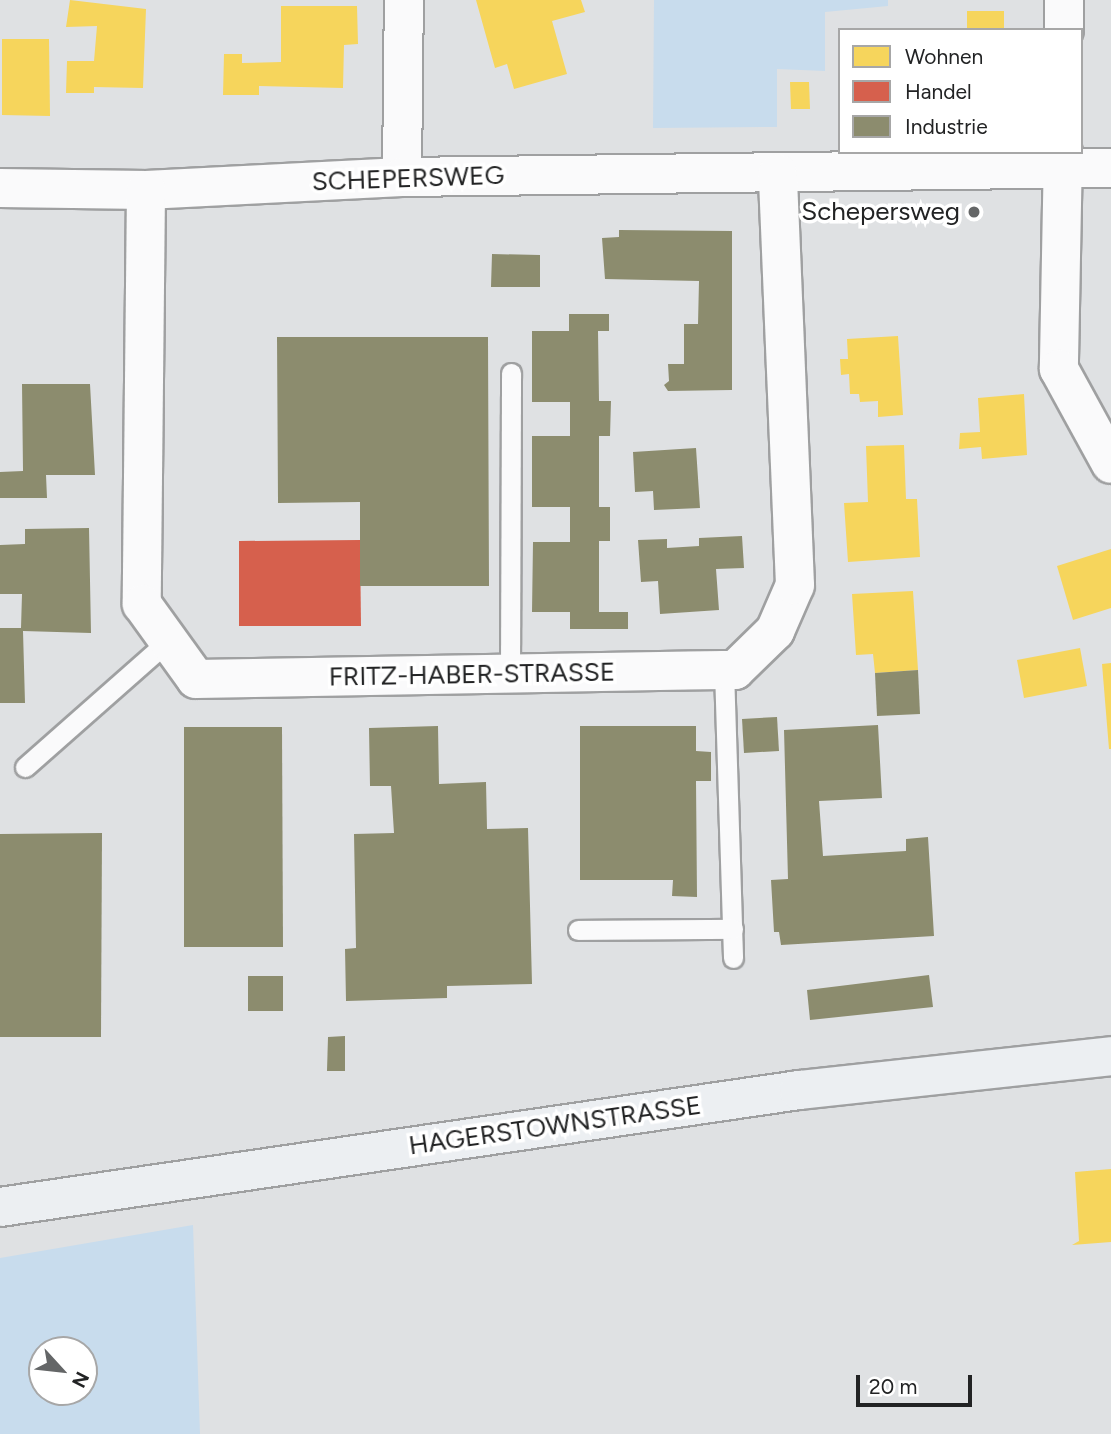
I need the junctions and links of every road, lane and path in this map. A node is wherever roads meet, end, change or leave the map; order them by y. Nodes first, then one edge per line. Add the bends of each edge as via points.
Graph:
1 (404, 0) edge
2 (1064, 0) edge
3 (1064, 28) edge
4 (1063, 160) edge
5 (1111, 168) edge
6 (778, 173) junction
7 (402, 177) junction
8 (0, 188) edge
9 (146, 190) junction
10 (511, 373) dead end
11 (1111, 464) edge
12 (168, 641) junction
13 (724, 670) junction
14 (510, 674) junction
15 (25, 767) dead end
16 (733, 929) junction
17 (578, 930) dead end
18 (733, 958) dead end
19 (1111, 1056) edge
20 (0, 1207) edge

1 - 7 street
2 - 3 street
4 - 5 street, SCHEPERSWEG
4 - 6 street, SCHEPERSWEG
4 - 11 street via 1059,369
6 - 7 street, SCHEPERSWEG
6 - 13 street, FRITZ-HABER-STRASSE via 795,585 775,631 735,670
7 - 9 street, SCHEPERSWEG
8 - 9 street, SCHEPERSWEG
9 - 12 street, FRITZ-HABER-STRASSE via 142,604
10 - 14 lane
12 - 14 street, FRITZ-HABER-STRASSE via 196,679
12 - 15 lane
13 - 14 street, FRITZ-HABER-STRASSE
13 - 16 lane
16 - 17 lane
16 - 18 lane
19 - 20 main road, HAGERSTOWNSTRASSE via 799,1090

